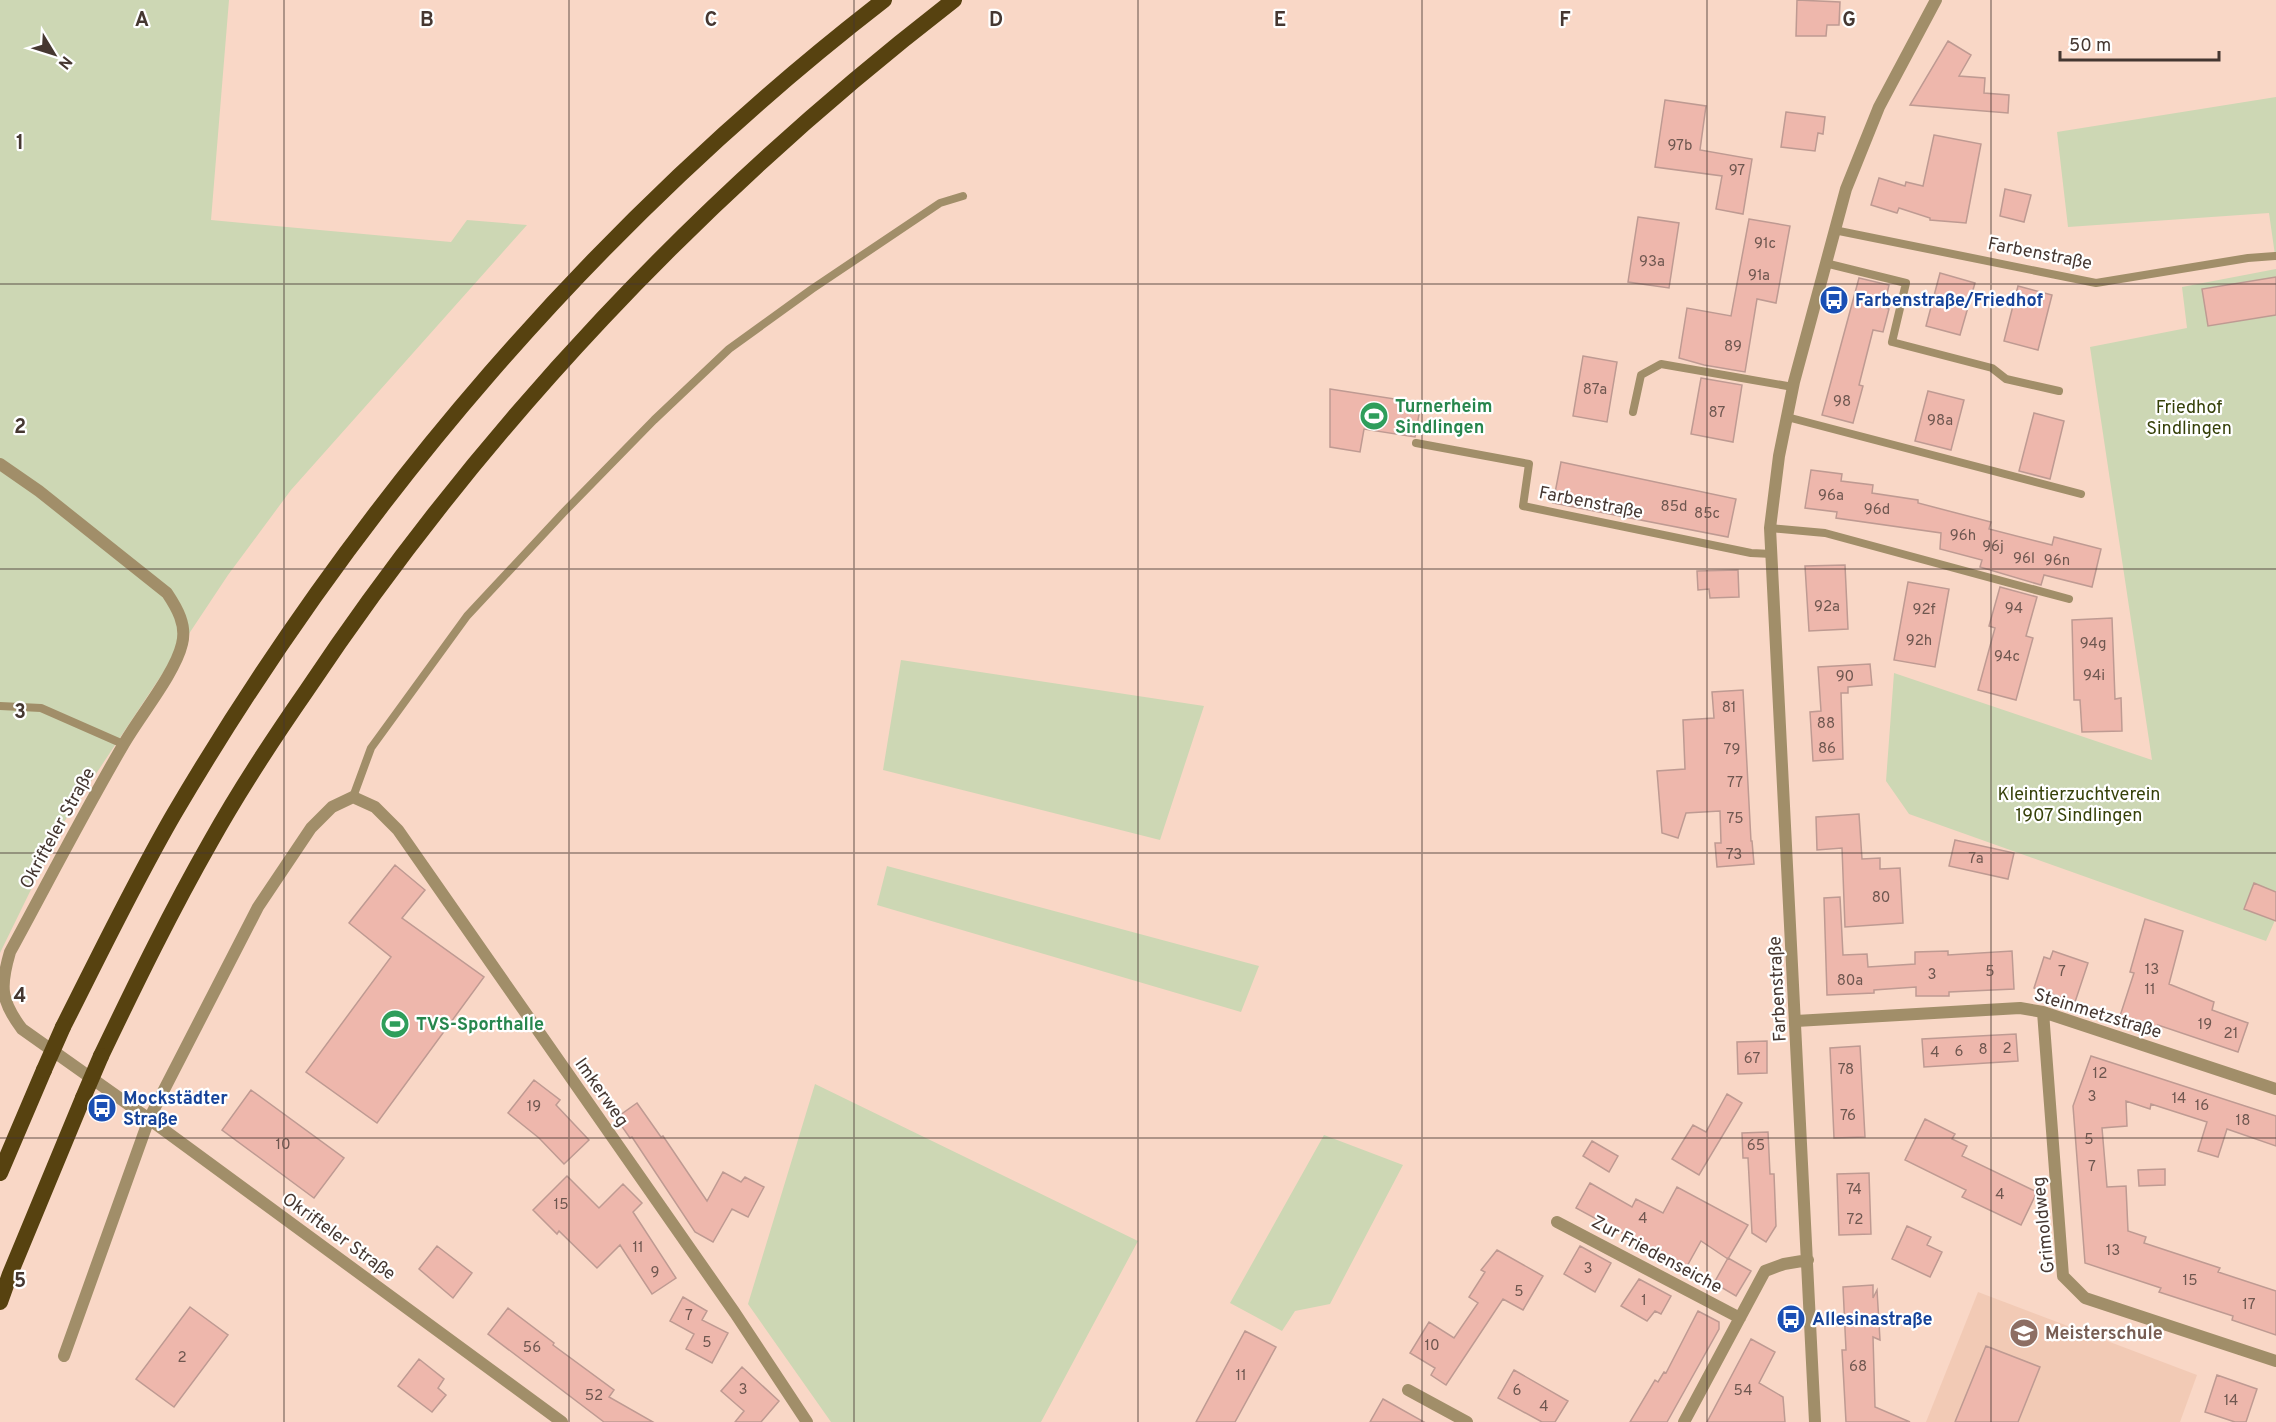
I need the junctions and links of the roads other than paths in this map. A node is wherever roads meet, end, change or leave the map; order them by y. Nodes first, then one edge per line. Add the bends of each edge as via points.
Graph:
1 (954, 0) edge
2 (1936, 0) edge
3 (883, 1) edge
4 (963, 196) dead end
5 (1834, 230) junction
6 (2275, 256) edge
7 (1825, 263) junction
8 (1793, 387) junction
9 (2059, 391) dead end
10 (1633, 412) dead end
11 (1787, 417) junction
12 (1416, 443) dead end
13 (0, 464) edge
14 (2081, 494) dead end
15 (1770, 528) junction
16 (1772, 554) junction
17 (2069, 599) dead end
18 (0, 706) edge
19 (123, 744) junction
20 (353, 797) junction
21 (3, 1004) edge
22 (2043, 1012) junction
23 (1796, 1022) junction
24 (2276, 1089) edge
25 (149, 1119) junction
26 (0, 1173) edge
27 (1557, 1222) dead end
28 (1808, 1260) junction
29 (0, 1302) edge
30 (1740, 1318) junction
31 (64, 1356) dead end
32 (2276, 1361) edge
33 (1408, 1390) dead end
34 (562, 1422) edge
35 (807, 1422) edge
36 (1467, 1422) edge
37 (1684, 1422) edge
38 (1815, 1422) edge

1 - 29 highway, bridge via 804,122 627,291 481,455 402,554 269,745 211,840 101,1056
2 - 5 street, Farbenstraße via 1879,107
3 - 26 highway, bridge via 775,88 677,176 593,260 444,426 302,612 172,817 63,1027
4 - 20 lane via 940,203 729,348 654,420 467,616 370,748
5 - 6 lane, Farbenstraße via 2096,283
5 - 7 street, Farbenstraße
7 - 8 street, Farbenstraße
7 - 9 lane via 1906,283 1892,342 1992,368 2006,379
8 - 10 lane via 1661,364 1641,375
8 - 11 street, Farbenstraße
11 - 14 lane
11 - 15 street, Farbenstraße
12 - 16 lane, Farbenstraße via 1529,464 1523,506
13 - 19 street, Okrifteler Straße via 167,593 178,609 183,643 176,661
15 - 16 street, Farbenstraße
15 - 17 lane via 1825,533
16 - 23 street, Farbenstraße
18 - 19 lane via 41,708
19 - 21 street, Okrifteler Straße via 10,952 1,974
20 - 25 street via 333,807 311,828 258,907
20 - 35 street, Imkerweg via 375,807 398,830
21 - 25 street, Okrifteler Straße via 22,1029
22 - 23 street, Steinmetzstraße via 2020,1008
22 - 24 street, Steinmetzstraße
22 - 32 street, Grimoldweg via 2063,1276 2085,1298
23 - 28 street, Farbenstraße
25 - 31 street
25 - 34 street, Okrifteler Straße
27 - 30 street, Zur Friedenseiche
28 - 30 street via 1765,1271
28 - 38 street, Farbenstraße
30 - 37 street
33 - 36 street

